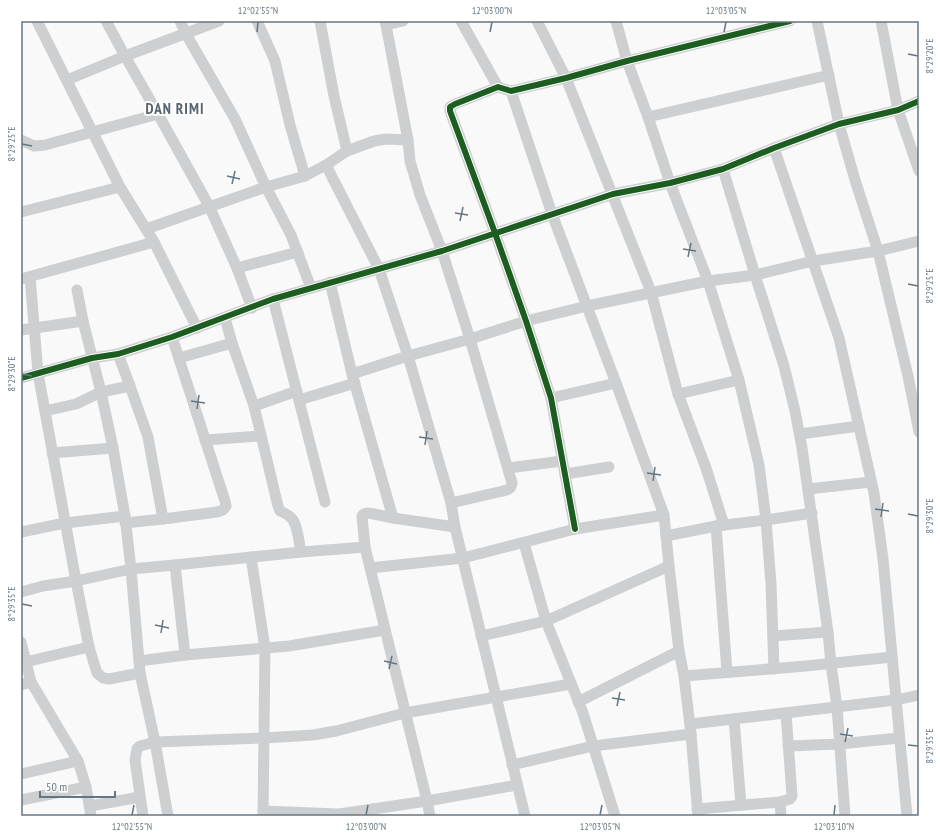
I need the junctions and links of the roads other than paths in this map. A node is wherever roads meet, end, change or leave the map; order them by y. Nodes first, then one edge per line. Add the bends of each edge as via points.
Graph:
1 (37, 21) edge
2 (106, 21) edge
3 (180, 21) edge
4 (218, 21) edge
5 (257, 21) edge
6 (320, 21) edge
7 (402, 21) edge
8 (461, 21) edge
9 (537, 21) edge
10 (616, 21) edge
11 (790, 21) edge
12 (817, 21) edge
13 (881, 21) edge
14 (385, 23) edge
15 (186, 34) junction
16 (125, 56) junction
17 (627, 61) junction
18 (829, 76) junction
19 (566, 78) junction
20 (67, 80) junction
21 (498, 87) junction
22 (511, 91) junction
23 (919, 100) edge
24 (898, 110) junction
25 (158, 114) junction
26 (648, 117) junction
27 (839, 124) junction
28 (92, 132) junction
29 (21, 140) edge
30 (408, 140) junction
31 (774, 148) junction
32 (347, 151) junction
33 (326, 165) junction
34 (723, 169) junction
35 (919, 171) edge
36 (305, 176) junction
37 (670, 183) junction
38 (120, 187) junction
39 (266, 187) junction
40 (613, 194) junction
41 (209, 206) junction
42 (21, 212) edge
43 (552, 214) junction
44 (146, 229) junction
45 (495, 233) junction
46 (919, 241) edge
47 (154, 242) junction
48 (442, 251) junction
49 (878, 251) junction
50 (298, 252) junction
51 (814, 261) junction
52 (237, 268) junction
53 (380, 269) junction
54 (755, 275) junction
55 (26, 278) edge
56 (708, 281) junction
57 (330, 282) junction
58 (311, 288) junction
59 (76, 290) dead end
60 (651, 292) junction
61 (273, 299) junction
62 (587, 306) junction
63 (252, 308) junction
64 (225, 318) junction
65 (83, 321) junction
66 (526, 321) junction
67 (34, 328) junction
68 (197, 328) junction
69 (21, 330) edge
70 (172, 338) junction
71 (470, 339) junction
72 (232, 343) junction
73 (118, 354) junction
74 (408, 356) junction
75 (92, 358) junction
76 (179, 358) junction
77 (38, 374) junction
78 (21, 378) edge
79 (353, 379) junction
80 (739, 380) junction
81 (616, 383) junction
82 (130, 386) junction
83 (101, 392) junction
84 (678, 394) junction
85 (298, 395) junction
86 (550, 398) junction
87 (254, 406) junction
88 (45, 410) junction
89 (859, 426) junction
90 (919, 432) edge
91 (800, 434) junction
92 (261, 436) junction
93 (205, 440) junction
94 (113, 448) junction
95 (52, 453) junction
96 (562, 461) junction
97 (608, 467) dead end
98 (508, 468) junction
99 (565, 474) junction
100 (871, 482) junction
101 (808, 489) junction
102 (325, 502) dead end
103 (451, 503) junction
104 (812, 513) junction
105 (664, 515) junction
106 (393, 518) junction
107 (125, 519) junction
108 (163, 519) junction
109 (766, 520) junction
110 (65, 523) junction
111 (720, 525) junction
112 (455, 527) junction
113 (575, 529) junction
114 (21, 532) edge
115 (666, 536) junction
116 (524, 543) junction
117 (365, 547) junction
118 (301, 552) junction
119 (252, 557) junction
120 (463, 558) junction
121 (175, 565) junction
122 (669, 566) junction
123 (370, 568) junction
124 (131, 569) junction
125 (76, 581) junction
126 (21, 592) edge
127 (546, 621) junction
128 (385, 630) junction
129 (828, 632) junction
130 (482, 636) junction
131 (773, 636) junction
132 (21, 642) edge
133 (89, 647) junction
134 (265, 648) junction
135 (679, 651) junction
136 (185, 655) junction
137 (892, 657) junction
138 (139, 661) junction
139 (24, 662) edge
140 (831, 664) junction
141 (774, 669) junction
142 (727, 672) junction
143 (140, 673) junction
144 (684, 676) junction
145 (26, 684) edge
146 (571, 684) junction
147 (919, 695) edge
148 (496, 698) junction
149 (896, 700) junction
150 (578, 702) junction
151 (836, 707) junction
152 (405, 713) junction
153 (786, 713) junction
154 (734, 719) junction
155 (690, 729) junction
156 (264, 738) junction
157 (899, 738) junction
158 (155, 742) junction
159 (839, 744) junction
160 (593, 746) junction
161 (788, 746) junction
162 (78, 761) junction
163 (512, 765) junction
164 (21, 774) edge
165 (517, 785) junction
166 (86, 786) junction
167 (140, 797) junction
168 (21, 800) edge
169 (427, 802) junction
170 (780, 802) junction
171 (741, 805) junction
172 (90, 811) edge
173 (697, 812) edge
174 (263, 814) edge
175 (339, 815) edge
176 (143, 816) edge
177 (168, 816) edge
178 (430, 816) edge
179 (525, 816) edge
180 (615, 816) edge
181 (781, 816) edge
182 (845, 816) edge
183 (907, 816) edge

1 - 20 street
2 - 16 street
3 - 15 street
4 - 15 street
5 - 36 street via 275,60 290,126
6 - 32 street
7 - 14 street
8 - 21 street
9 - 19 street
10 - 17 street
11 - 17 street
12 - 18 street
13 - 24 street
14 - 30 street
15 - 16 street
15 - 39 street via 235,119
16 - 20 street
16 - 25 street
17 - 19 street
17 - 26 street
18 - 26 street
18 - 27 street
19 - 22 street
19 - 40 street
20 - 28 street
21 - 22 street
21 - 45 street via 450,107
22 - 43 street
23 - 24 street
24 - 27 street
24 - 35 street
25 - 28 street
25 - 41 street
26 - 37 street
27 - 31 street
27 - 49 street
28 - 29 street via 45,145 34,146
28 - 38 street
30 - 32 street via 374,141
30 - 48 street via 410,161 420,195
31 - 34 street
31 - 51 street
32 - 33 street
33 - 36 street
33 - 53 street
34 - 37 street
34 - 54 street
36 - 39 street
37 - 40 street
37 - 56 street
38 - 42 street
38 - 44 street
39 - 41 street
39 - 50 street
40 - 43 street
40 - 60 street
41 - 44 street
41 - 52 street
43 - 45 street
43 - 62 street
44 - 47 street
45 - 48 street
45 - 66 street
46 - 49 street
47 - 55 street
47 - 68 street
48 - 53 street
48 - 71 street
49 - 51 street
49 - 90 street
50 - 52 street
50 - 58 street
51 - 54 street
51 - 89 street via 839,338
52 - 63 street
53 - 57 street
53 - 74 street
54 - 56 street
54 - 91 street via 784,366
55 - 67 street
56 - 60 street
56 - 80 street
57 - 58 street
57 - 79 street
58 - 61 street
59 - 65 street
60 - 62 street
60 - 84 street
61 - 63 street
61 - 85 street
62 - 66 street
62 - 81 street
63 - 64 street
64 - 68 street
64 - 72 street
65 - 67 street
65 - 75 street
66 - 71 street
66 - 86 street
67 - 69 street
67 - 77 street
68 - 70 street
70 - 73 street
70 - 76 street
71 - 74 street
71 - 98 street
72 - 76 street
72 - 87 street
73 - 75 street
73 - 82 street
74 - 79 street
74 - 103 street
75 - 77 street
75 - 83 street
76 - 93 street
77 - 78 street
77 - 88 street
79 - 85 street
79 - 106 street
80 - 84 street
80 - 109 street via 759,465
81 - 86 street
81 - 105 street
82 - 83 street
82 - 108 street via 148,436
83 - 88 street via 76,404
83 - 94 street
84 - 111 street via 706,468
85 - 87 street
85 - 102 street
86 - 96 street
87 - 92 street
88 - 95 street
89 - 91 street
89 - 100 street
91 - 101 street
92 - 93 street
92 - 118 street via 278,506 280,511 293,520
93 - 108 street via 226,506 217,512
94 - 95 street
94 - 107 street
95 - 110 street
96 - 98 street
96 - 99 street
97 - 99 street
98 - 103 street via 512,483 509,489
99 - 113 street
100 - 101 street
100 - 137 street via 880,537
101 - 104 street
103 - 112 street
104 - 109 street
104 - 129 street
105 - 113 street
105 - 115 street
106 - 112 street
106 - 117 street via 374,514 362,516
107 - 108 street
107 - 110 street
107 - 124 street
109 - 111 street
109 - 131 street
110 - 114 street
110 - 125 street
111 - 115 street
111 - 142 street
112 - 120 street
113 - 116 street
115 - 122 street
116 - 120 street
116 - 127 street
117 - 118 street
117 - 123 street
118 - 119 street
119 - 121 street
119 - 134 street
120 - 123 street
120 - 130 street
121 - 124 street
121 - 136 street
122 - 127 street
122 - 135 street
123 - 128 street
124 - 125 street
124 - 138 street
125 - 126 street
125 - 133 street
127 - 130 street
127 - 146 street
128 - 134 street
128 - 152 street
129 - 131 street
129 - 140 street
130 - 148 street
131 - 141 street
132 - 139 street
133 - 139 street
133 - 143 street via 96,673 103,678
134 - 136 street
134 - 156 street
135 - 144 street
135 - 150 street
136 - 138 street
137 - 140 street
137 - 149 street
138 - 143 street
139 - 145 street
140 - 141 street
140 - 151 street
141 - 142 street
142 - 144 street
143 - 158 street
144 - 155 street
145 - 162 street
146 - 148 street
146 - 150 street
147 - 149 street
148 - 152 street
148 - 163 street
149 - 151 street
149 - 157 street
150 - 160 street
151 - 153 street
151 - 159 street
152 - 156 street via 314,735
152 - 169 street
153 - 154 street
153 - 161 street
154 - 155 street
154 - 171 street
155 - 160 street
155 - 173 street
156 - 158 street
156 - 174 street
157 - 159 street
157 - 183 street
158 - 167 street via 140,746 136,752
158 - 177 street
159 - 161 street
159 - 182 street
160 - 163 street
160 - 180 street
161 - 170 street via 792,796
162 - 164 street
162 - 166 street
163 - 165 street
165 - 169 street
165 - 179 street
166 - 168 street
166 - 172 street
167 - 172 street
167 - 176 street
169 - 175 street
169 - 178 street
170 - 171 street
170 - 181 street
171 - 173 street
174 - 175 street

